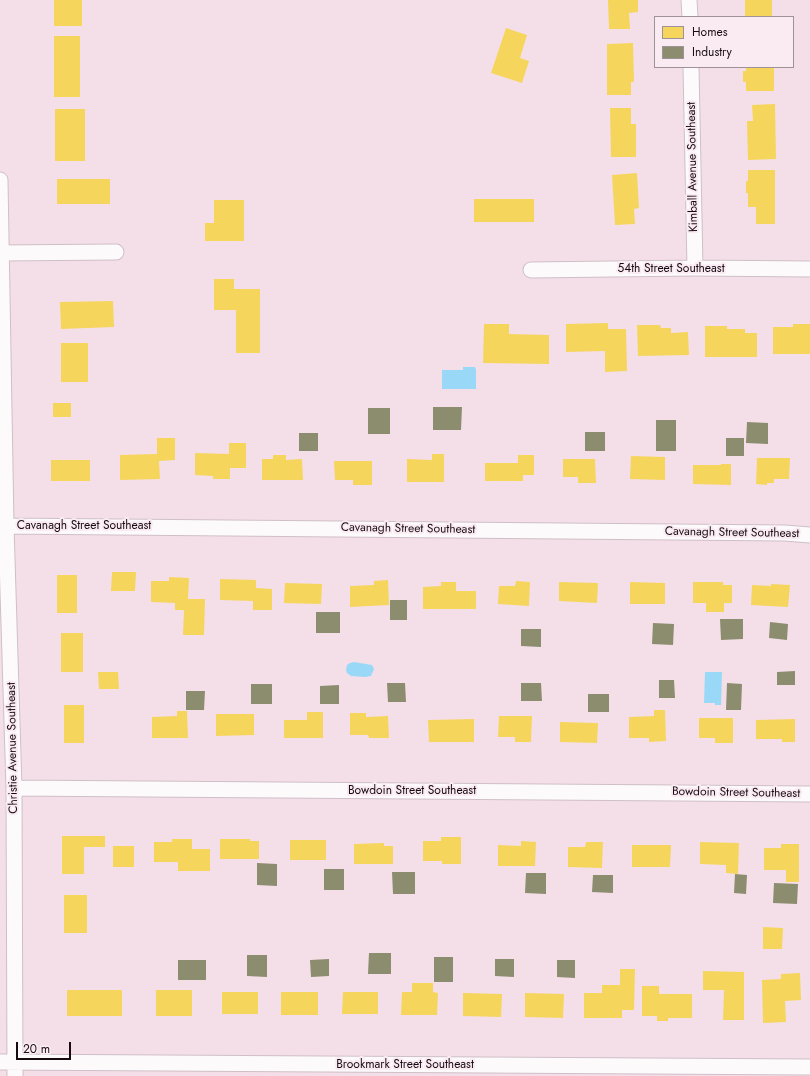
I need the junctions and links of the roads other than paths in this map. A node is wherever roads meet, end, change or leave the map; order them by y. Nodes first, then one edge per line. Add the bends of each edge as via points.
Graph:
1 (689, 0) edge
2 (690, 16) edge
3 (691, 68) edge
4 (0, 180) edge
5 (116, 252) dead end
6 (1, 253) junction
7 (695, 268) junction
8 (810, 269) edge
9 (531, 270) dead end
10 (6, 526) junction
11 (810, 535) edge
12 (14, 788) junction
13 (810, 794) edge
14 (0, 1062) edge
15 (810, 1067) edge
16 (15, 1069) edge

1 - 2 street
3 - 7 street, Kimball Avenue Southeast
4 - 6 street, Christie Avenue Southeast
5 - 6 street
6 - 10 street, Christie Avenue Southeast
7 - 8 street, 54th Street Southeast
7 - 9 street, 54th Street Southeast
10 - 11 street, Cavanagh Street Southeast
10 - 12 street, Christie Avenue Southeast
12 - 13 street, Bowdoin Street Southeast
12 - 16 street, Christie Avenue Southeast
14 - 16 street, Brookmark Street Southeast
15 - 16 street, Brookmark Street Southeast

